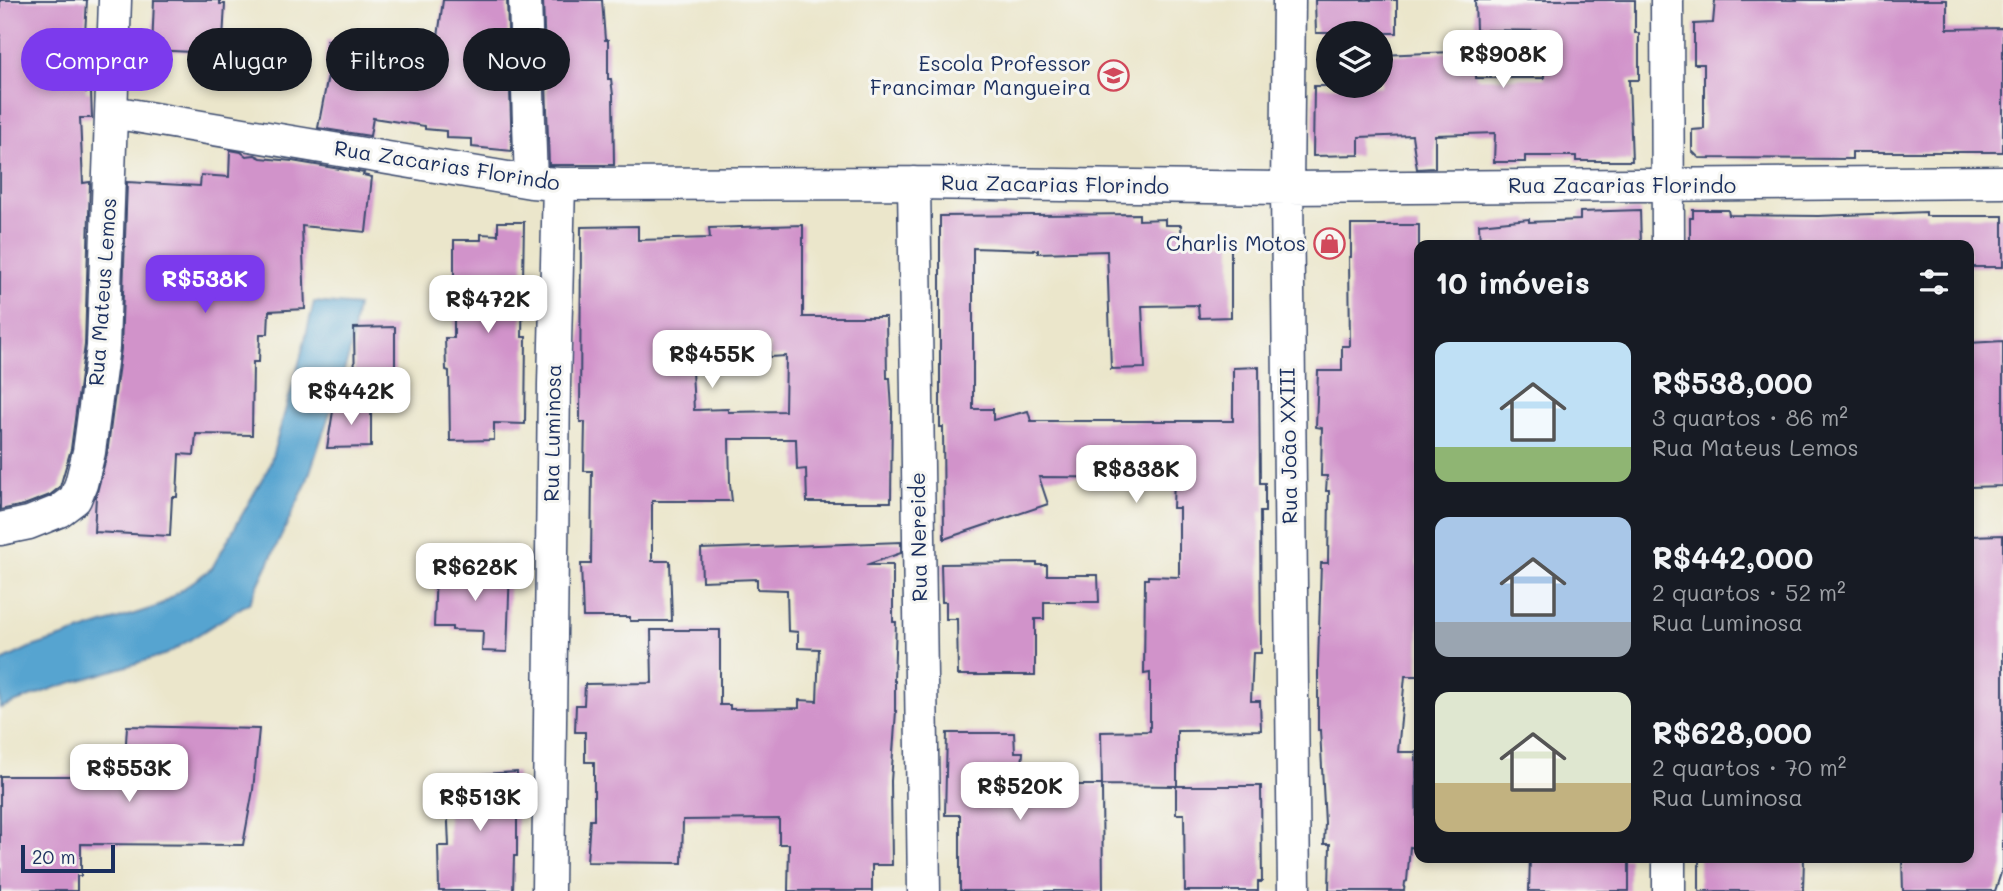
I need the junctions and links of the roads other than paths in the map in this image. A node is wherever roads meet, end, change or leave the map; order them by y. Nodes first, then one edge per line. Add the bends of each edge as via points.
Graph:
1 (115, 0) edge
2 (525, 0) edge
3 (1289, 0) edge
4 (1667, 0) edge
5 (112, 112) junction
6 (2003, 182) edge
7 (545, 183) junction
8 (914, 183) junction
9 (1668, 186) junction
10 (1287, 188) junction
11 (1668, 240) edge
12 (0, 529) edge
13 (1669, 863) edge
14 (548, 891) edge
15 (923, 891) edge
16 (1294, 891) edge
17 (1669, 891) edge

1 - 5 street, Rua Mateus Lemos
2 - 7 street, Rua Luminosa
3 - 10 street, Rua João XXIII
4 - 9 street
5 - 7 street, Rua Zacarias Florindo
5 - 12 street, Rua Mateus Lemos via 103,347 81,485 75,499 59,512
6 - 9 street, Rua Zacarias Florindo
7 - 8 street, Rua Zacarias Florindo
7 - 14 street, Rua Luminosa via 554,384
8 - 10 street, Rua Zacarias Florindo
8 - 15 street, Rua Nereide
9 - 10 street, Rua Zacarias Florindo
9 - 11 street
10 - 16 street, Rua João XXIII
13 - 17 street

